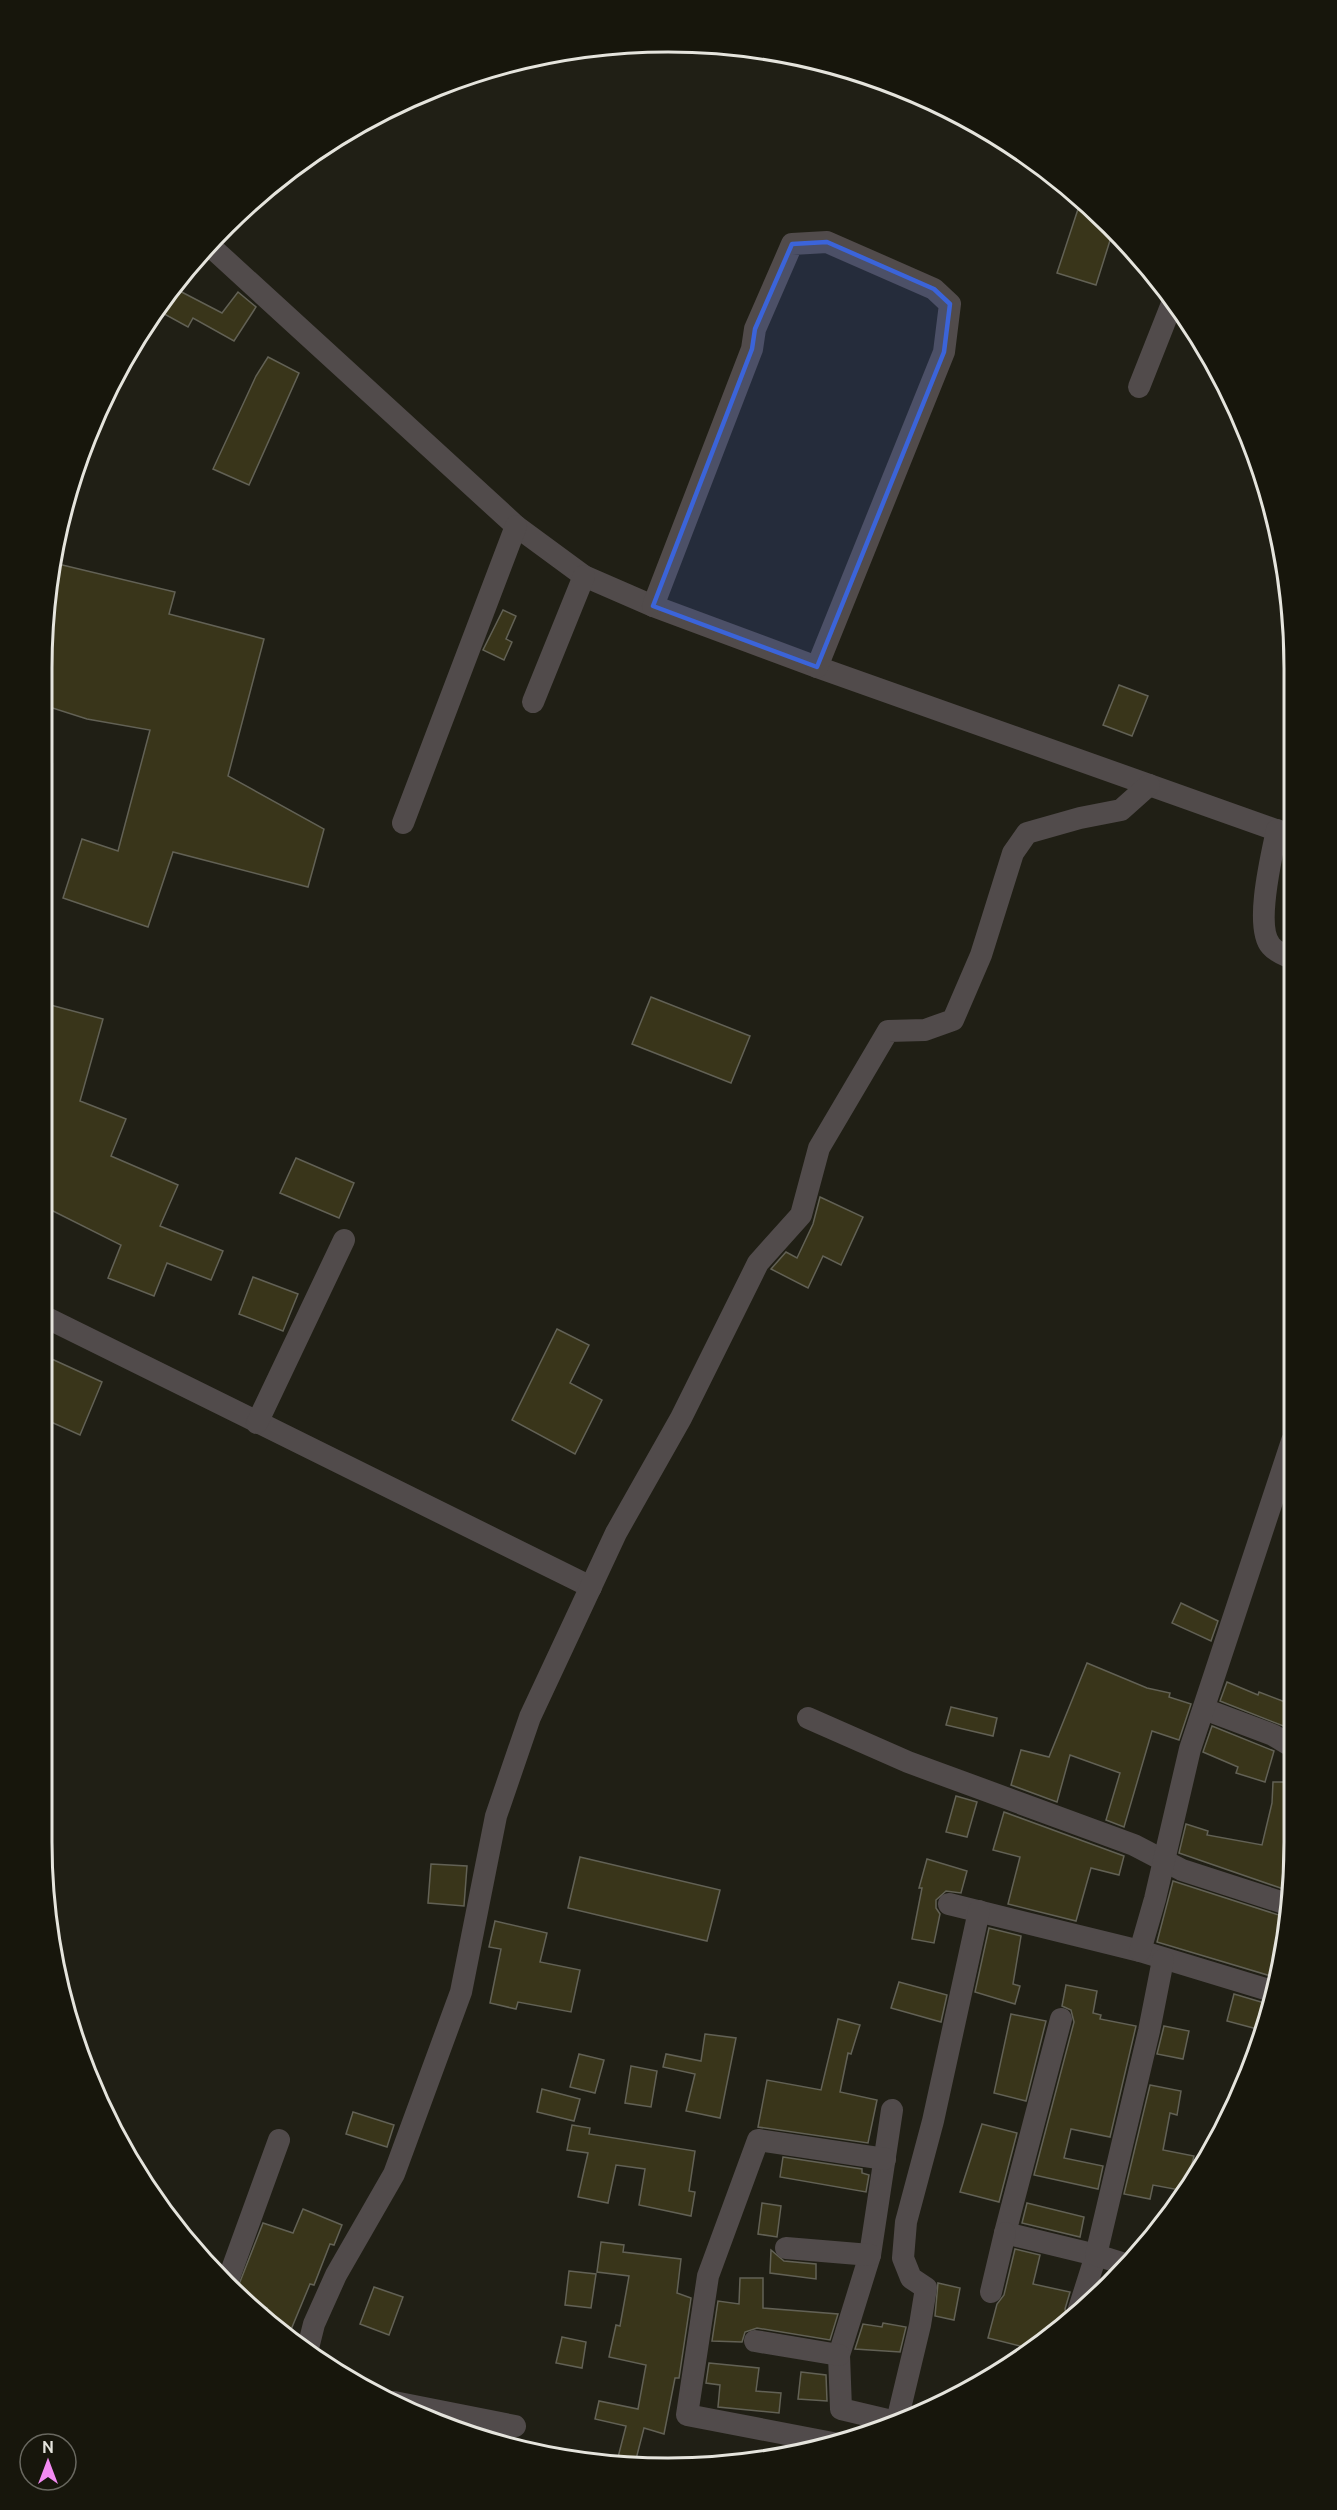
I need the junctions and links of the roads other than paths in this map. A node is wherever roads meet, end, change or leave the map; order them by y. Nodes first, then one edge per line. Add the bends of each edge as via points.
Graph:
1 (216, 251) edge
2 (1169, 310) edge
3 (1139, 387) dead end
4 (516, 525) junction
5 (585, 576) junction
6 (653, 606) junction
7 (818, 667) junction
8 (533, 702) dead end
9 (1149, 785) junction
10 (403, 823) dead end
11 (1283, 832) edge
12 (1284, 954) edge
13 (344, 1240) dead end
14 (52, 1320) edge
15 (257, 1423) junction
16 (1284, 1465) edge
17 (591, 1587) junction
18 (1204, 1709) junction
19 (808, 1718) dead end
20 (1284, 1742) edge
21 (1164, 1861) junction
22 (1281, 1902) edge
23 (949, 1904) dead end
24 (979, 1911) junction
25 (1140, 1951) junction
26 (1163, 1960) junction
27 (1267, 1990) edge
28 (1061, 2019) dead end
29 (892, 2110) dead end
30 (279, 2140) dead end
31 (885, 2159) junction
32 (1005, 2233) junction
33 (786, 2248) dead end
34 (870, 2255) junction
35 (1096, 2255) junction
36 (1118, 2262) edge
37 (230, 2274) edge
38 (991, 2292) dead end
39 (1082, 2298) edge
40 (310, 2342) edge
41 (755, 2342) dead end
42 (839, 2355) junction
43 (429, 2409) edge
44 (841, 2409) junction
45 (898, 2413) edge
46 (882, 2419) edge
47 (515, 2426) dead end
48 (840, 2433) edge
49 (816, 2440) edge

1 - 4 street
2 - 3 street
4 - 5 street
4 - 10 street
5 - 6 street
5 - 8 street
6 - 7 street
6 - 7 street via 752,349 755,328 792,244 827,242 934,289 950,304 944,352
7 - 9 street
9 - 11 street
9 - 17 street via 1122,810 1027,833 1014,853 981,954 953,1020 926,1030 888,1031 819,1148 801,1215 758,1263
11 - 12 street via 1265,907 1270,945
13 - 15 street
14 - 15 street
15 - 17 street
16 - 18 street
17 - 40 street via 530,1717 496,1816 461,1992 394,2174 336,2275
18 - 20 street
18 - 21 street via 1190,1749
19 - 21 street via 908,1762 1134,1845
21 - 22 street
21 - 25 street
23 - 24 street
24 - 25 street
24 - 45 street via 933,2121 906,2222 903,2258 911,2278 926,2288
25 - 26 street
26 - 27 street
26 - 35 street
28 - 32 street
29 - 31 street
30 - 37 street
31 - 34 street
31 - 49 street via 758,2140 708,2276 687,2415
32 - 35 street
32 - 38 street
33 - 34 street
34 - 42 street
35 - 36 street
35 - 39 street
41 - 42 street
42 - 44 street
43 - 47 street
44 - 46 street
44 - 48 street

